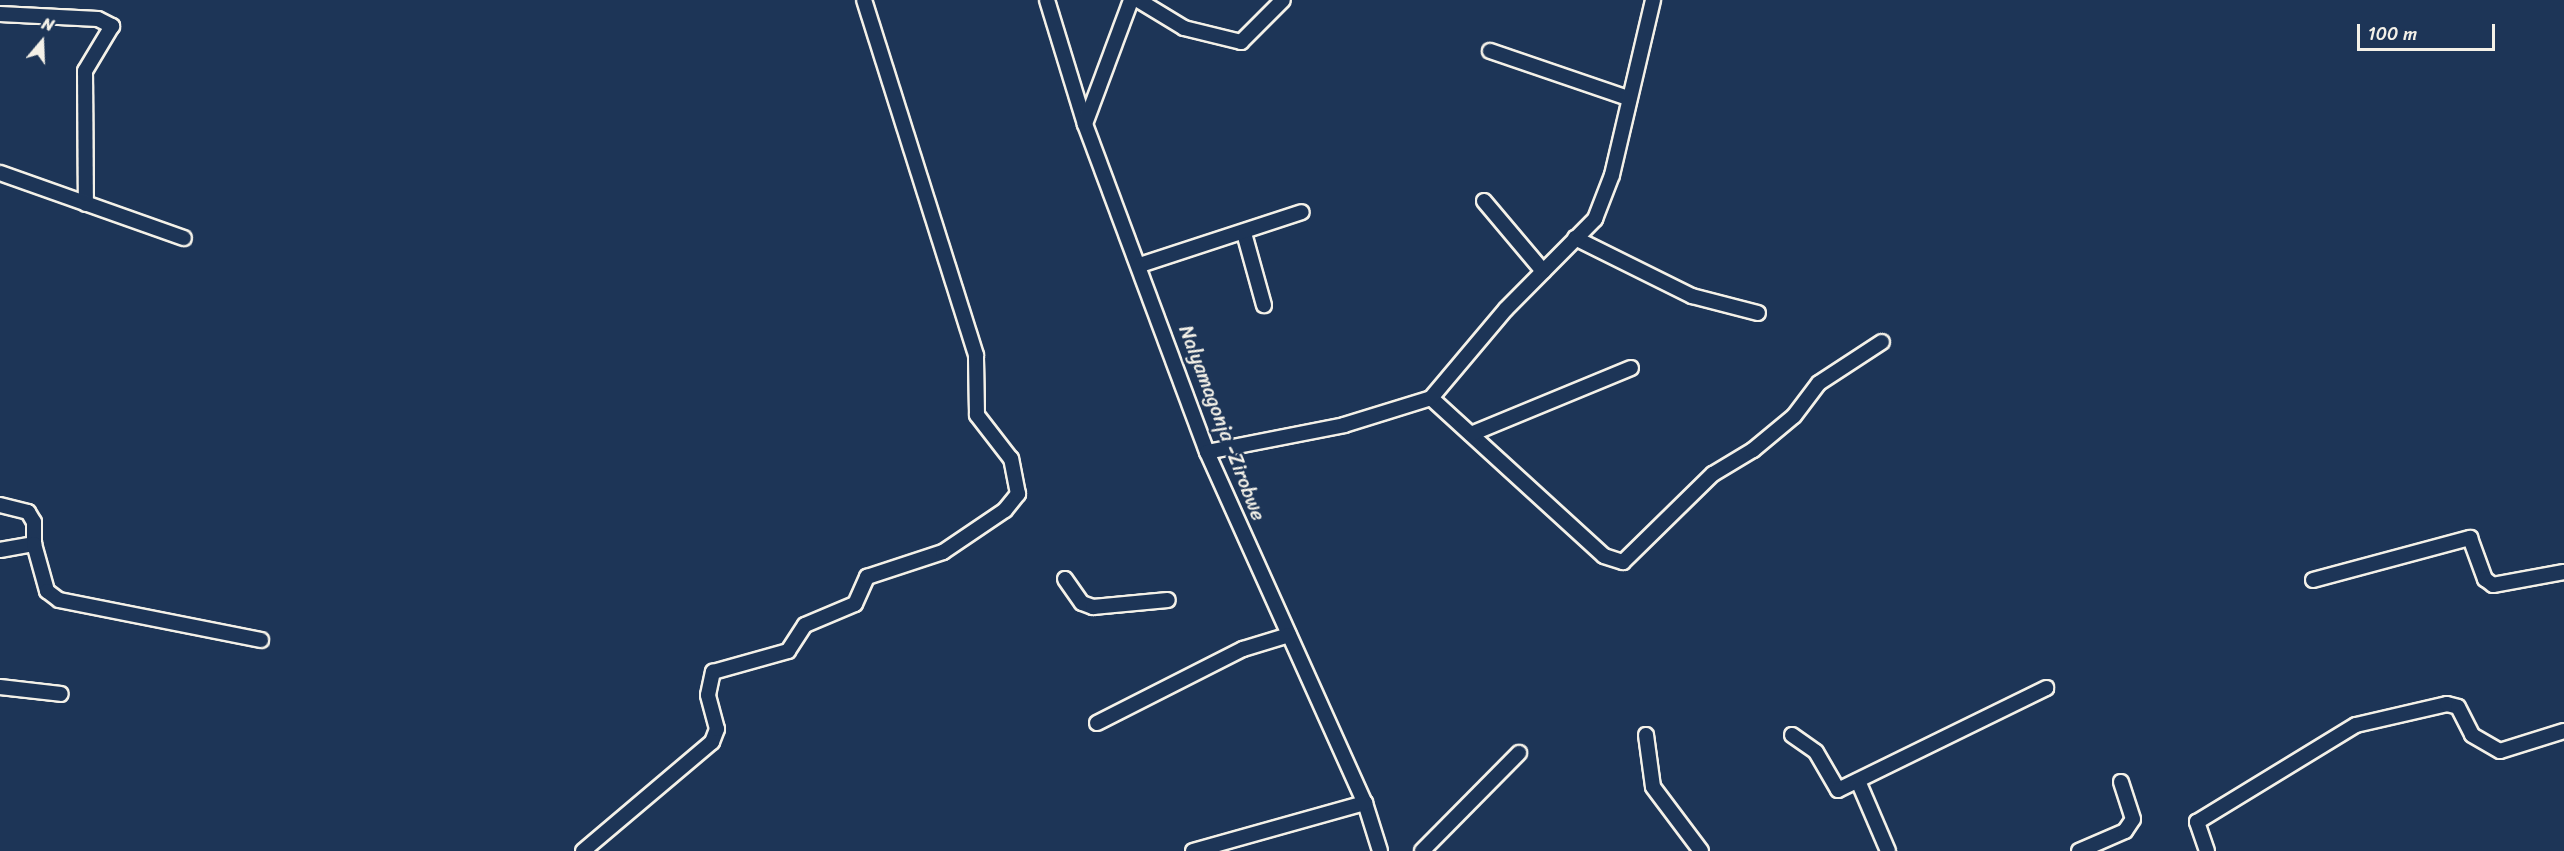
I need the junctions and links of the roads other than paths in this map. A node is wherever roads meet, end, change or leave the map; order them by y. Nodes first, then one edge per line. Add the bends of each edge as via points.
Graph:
1 (864, 0) edge
2 (1047, 0) edge
3 (1131, 0) edge
4 (1138, 0) edge
5 (1282, 0) edge
6 (1653, 0) edge
7 (0, 14) edge
8 (1490, 51) dead end
9 (1628, 98) junction
10 (1085, 124) junction
11 (0, 173) edge
12 (1484, 201) dead end
13 (86, 204) junction
14 (1302, 212) dead end
15 (1244, 233) junction
16 (184, 238) dead end
17 (1575, 238) junction
18 (1140, 264) junction
19 (1543, 271) junction
20 (1264, 305) dead end
21 (1758, 313) dead end
22 (1882, 342) dead end
23 (1631, 368) dead end
24 (1431, 398) junction
25 (1471, 434) junction
26 (1208, 452) junction
27 (0, 505) edge
28 (34, 544) junction
29 (0, 550) edge
30 (2564, 572) edge
31 (1065, 579) dead end
32 (2313, 580) dead end
33 (1168, 600) dead end
34 (1289, 635) junction
35 (261, 640) dead end
36 (0, 687) edge
37 (2046, 688) dead end
38 (61, 694) dead end
39 (1097, 723) dead end
40 (2564, 731) edge
41 (1646, 735) dead end
42 (1792, 735) dead end
43 (1519, 753) dead end
44 (1858, 781) junction
45 (2121, 782) dead end
46 (1365, 803) junction
47 (583, 851) edge
48 (1193, 851) edge
49 (1380, 851) edge
50 (1422, 851) edge
51 (1701, 851) edge
52 (1888, 851) edge
53 (2079, 851) edge
54 (2206, 851) edge

1 - 47 street via 976,355 977,415 1011,459 1018,494 1005,510 943,552 867,577 855,604 804,625 788,651 713,672 708,695 717,729 712,742
2 - 10 street, Nalyamagonja -Zirobwe
3 - 10 street
4 - 5 street via 1184,28 1241,42
6 - 9 street
7 - 13 street via 98,19 112,26 85,71
8 - 9 street
9 - 17 street via 1604,198 1595,219
10 - 18 street, Nalyamagonja -Zirobwe
11 - 13 street
12 - 19 street
13 - 16 street
14 - 15 street
15 - 18 street
15 - 20 street
17 - 19 street
17 - 21 street via 1692,296
18 - 26 street, Nalyamagonja -Zirobwe
19 - 24 street
22 - 25 street via 1819,383 1794,416 1753,450 1713,474 1623,562 1604,556
23 - 25 street
24 - 25 street
24 - 26 street via 1417,407 1334,428
26 - 34 street, Nalyamagonja -Zirobwe
27 - 28 street via 28,512 34,522
28 - 29 street
28 - 35 street via 47,591 59,600
30 - 32 street via 2493,585 2485,579 2470,538
31 - 33 street via 1082,603 1092,607
34 - 39 street via 1243,649
34 - 46 street, Nalyamagonja -Zirobwe
36 - 38 street
37 - 44 street
40 - 54 street via 2500,751 2472,735 2458,706 2447,704 2356,725 2197,822
41 - 51 street via 1653,787
42 - 44 street via 1816,752 1835,790
43 - 50 street
44 - 52 street
45 - 53 street via 2133,819 2126,831
46 - 48 street
46 - 49 street, Nalyamagonja -Zirobwe

